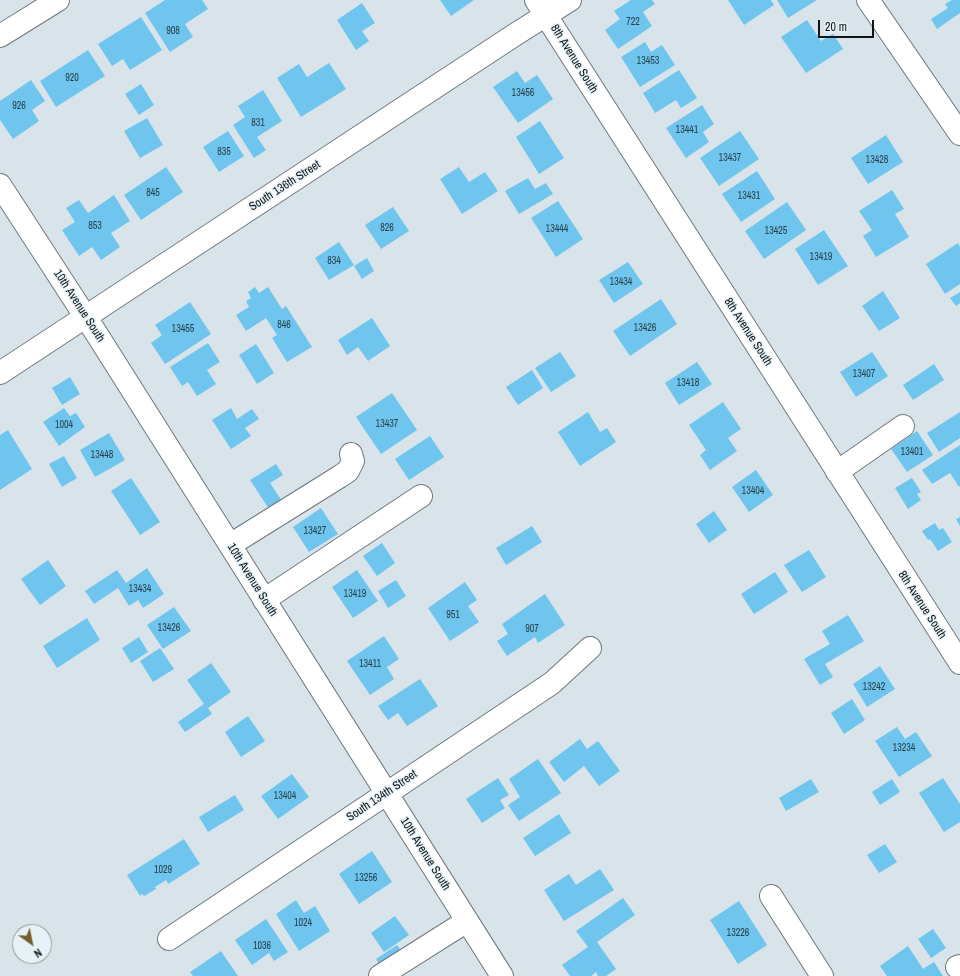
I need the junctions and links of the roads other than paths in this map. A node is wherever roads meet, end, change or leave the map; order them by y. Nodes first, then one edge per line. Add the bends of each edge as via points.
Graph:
1 (58, 0) edge
2 (570, 0) edge
3 (868, 0) edge
4 (541, 8) edge
5 (0, 36) edge
6 (960, 134) edge
7 (0, 185) edge
8 (86, 317) junction
9 (0, 373) edge
10 (903, 426) dead end
11 (351, 454) dead end
12 (837, 472) junction
13 (421, 496) dead end
14 (230, 545) junction
15 (264, 600) junction
16 (590, 648) dead end
17 (960, 663) edge
18 (386, 793) junction
19 (772, 896) dead end
20 (467, 921) junction
21 (170, 939) dead end
22 (380, 976) edge
23 (502, 976) edge
24 (822, 976) edge

1 - 5 street
2 - 4 street, South 136th Street
3 - 6 street
4 - 8 street, South 136th Street via 510,38
4 - 12 street, 8th Avenue South
7 - 8 street, 10th Avenue South
8 - 9 street, South 136th Street
8 - 14 street, 10th Avenue South
10 - 12 street
11 - 14 street via 353,461 348,471 339,478
12 - 17 street, 8th Avenue South
13 - 15 street
14 - 15 street, 10th Avenue South
15 - 18 street, 10th Avenue South
16 - 18 street, South 134th Street via 552,683
18 - 20 street, 10th Avenue South
18 - 21 street, South 134th Street
19 - 24 street
20 - 22 street
20 - 23 street, 10th Avenue South

